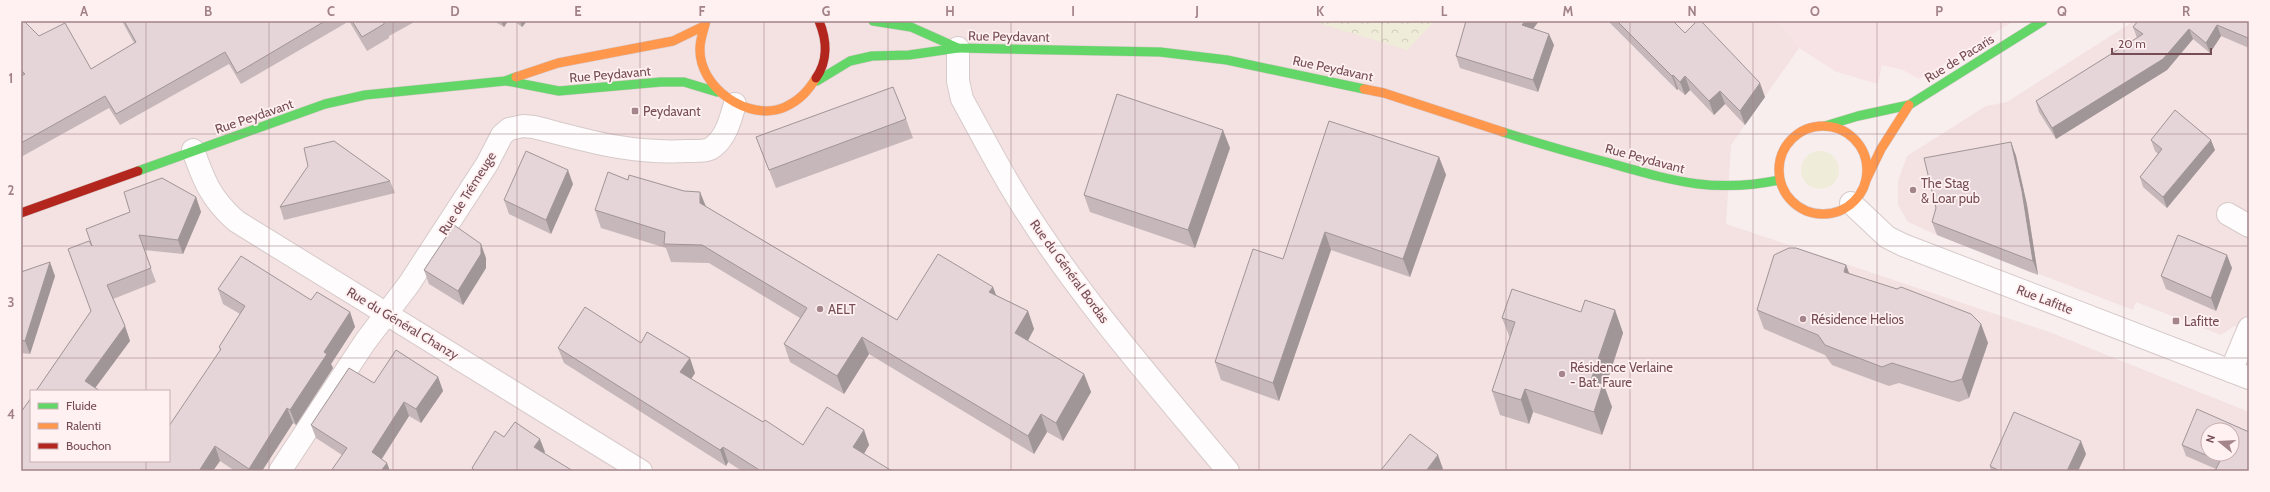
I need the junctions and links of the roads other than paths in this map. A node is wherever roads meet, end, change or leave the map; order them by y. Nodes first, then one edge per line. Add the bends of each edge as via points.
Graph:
1 (819, 21) edge
2 (873, 21) edge
3 (2043, 21) edge
4 (705, 24) edge
5 (958, 48) junction
6 (505, 81) junction
7 (817, 81) junction
8 (717, 92) junction
9 (735, 104) junction
10 (1909, 105) junction
11 (1825, 126) junction
12 (194, 150) junction
13 (1780, 180) junction
14 (1865, 182) junction
15 (1851, 203) junction
16 (21, 213) edge
17 (2228, 214) dead end
18 (2249, 226) edge
19 (387, 312) junction
20 (2249, 328) edge
21 (2240, 374) edge
22 (280, 471) edge
23 (641, 471) edge
24 (1228, 471) edge

1 - 7 street via 824,40 825,62
2 - 5 street, Rue Peydavant via 911,27
3 - 10 street, Rue de Pacaris
4 - 6 street, Rue Peydavant via 673,41 558,63
4 - 8 street via 700,54 705,74
5 - 7 street via 872,56 850,61
5 - 13 street, Rue Peydavant via 1160,52 1227,60 1384,93 1530,141 1678,182 1724,187 1751,186
5 - 24 street, Rue du Général Bordas via 958,81 962,99 1020,202 1069,274
6 - 8 street, Rue Peydavant via 560,91 684,82
6 - 12 street, Rue Peydavant via 365,95 325,104
7 - 9 street via 803,97 784,108 772,111 754,110
8 - 9 street
9 - 19 street, Rue de Trémeuge via 722,138 712,148 698,151 630,150 534,127 509,129 502,135 487,164 409,284
10 - 11 street, Rue de Pacaris
10 - 14 street, Rue de Pacaris via 1881,149
11 - 13 street via 1806,129 1794,137 1780,159
11 - 14 street via 1838,129 1859,145 1864,156
12 - 16 street, Rue Peydavant
12 - 19 street, Rue du Général Chanzy via 204,183 221,208 236,220
13 - 15 street via 1785,194 1808,212 1824,214 1838,211
14 - 15 street via 1860,194
15 - 21 street, Rue Lafitte via 1887,237 1903,245
17 - 18 street
19 - 22 street, Rue de Trémeuge
19 - 23 street, Rue du Général Chanzy
20 - 21 street

